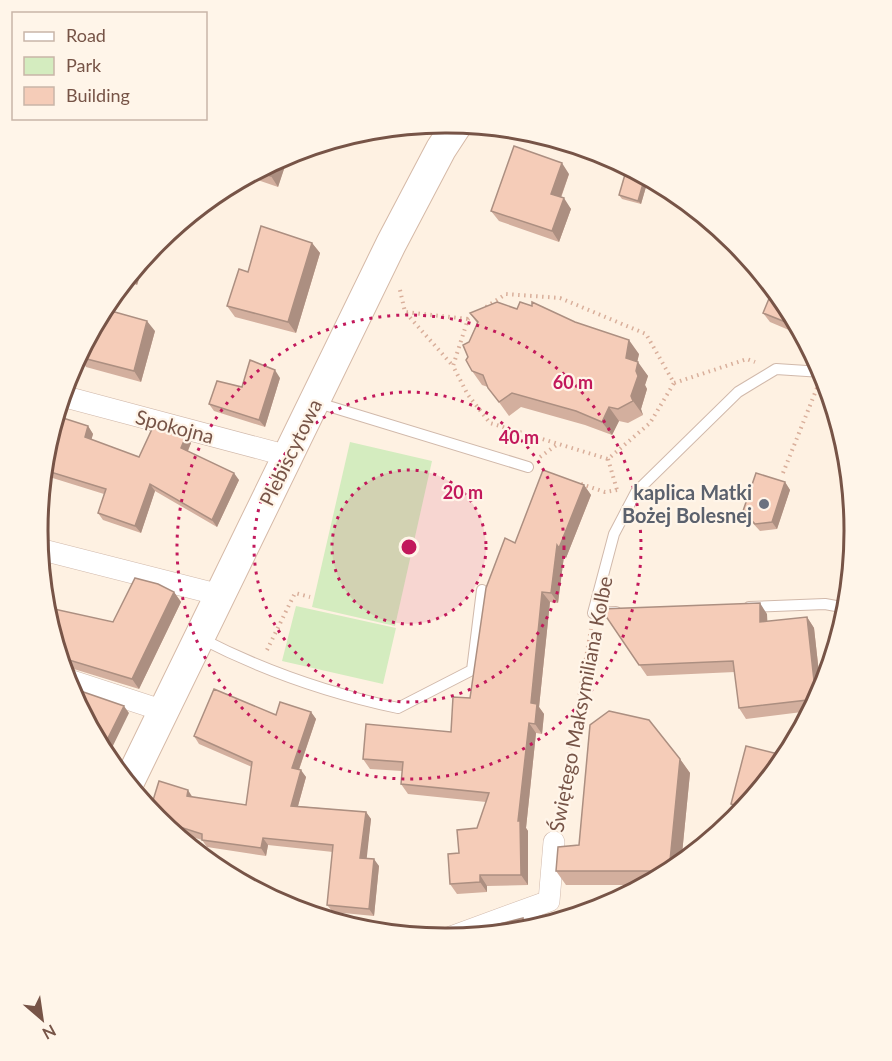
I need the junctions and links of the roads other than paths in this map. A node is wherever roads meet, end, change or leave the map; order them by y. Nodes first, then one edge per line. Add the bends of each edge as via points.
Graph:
1 (451, 133) edge
2 (811, 371) edge
3 (71, 398) edge
4 (314, 402) junction
5 (288, 456) junction
6 (528, 467) dead end
7 (49, 551) edge
8 (483, 590) edge
9 (220, 595) junction
10 (836, 606) edge
11 (732, 608) edge
12 (628, 612) edge
13 (200, 638) junction
14 (78, 683) edge
15 (164, 711) junction
16 (132, 776) edge
17 (554, 842) road end
18 (477, 927) edge

1 - 4 street, Plebiscytowa via 391,244
2 - 12 lane, Świętego Maksymiliana Kolbe via 776,369 738,392 636,492 614,534 593,613
3 - 5 street, Spokojna
4 - 5 street, Plebiscytowa
4 - 6 lane
5 - 9 street, Plebiscytowa
7 - 9 street
8 - 13 lane via 472,670 398,708 315,687
9 - 13 street, Plebiscytowa
10 - 11 lane
13 - 15 street, Plebiscytowa
14 - 15 street
15 - 16 street, Plebiscytowa
17 - 18 street, Świętego Maksymiliana Kolbe via 549,901

